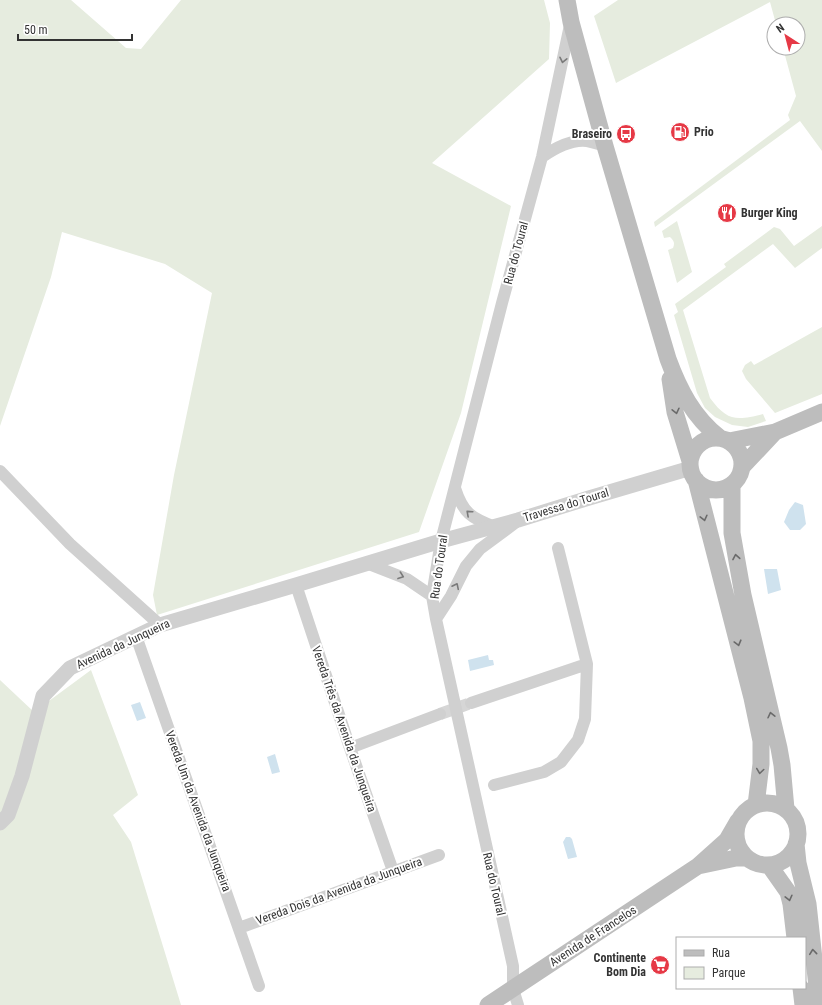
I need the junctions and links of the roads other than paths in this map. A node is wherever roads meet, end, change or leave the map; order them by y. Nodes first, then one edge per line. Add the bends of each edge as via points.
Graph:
1 (560, 0) edge
2 (567, 0) edge
3 (571, 22) junction
4 (605, 146) junction
5 (542, 156) junction
6 (668, 358) junction
7 (822, 412) edge
8 (775, 432) junction
9 (725, 440) junction
10 (742, 467) junction
11 (692, 469) junction
12 (0, 471) edge
13 (732, 484) junction
14 (455, 488) junction
15 (518, 520) junction
16 (495, 527) junction
17 (441, 541) junction
18 (558, 548) dead end
19 (366, 563) junction
20 (296, 586) junction
21 (432, 596) junction
22 (436, 619) junction
23 (160, 625) junction
24 (136, 636) junction
25 (587, 664) junction
26 (471, 703) tunnel mouth
27 (440, 714) tunnel mouth
28 (350, 748) junction
29 (494, 785) dead end
30 (756, 805) junction
31 (786, 809) junction
32 (738, 821) junction
33 (0, 823) edge
34 (796, 844) junction
35 (439, 855) dead end
36 (747, 858) junction
37 (769, 865) junction
38 (698, 866) junction
39 (393, 872) junction
40 (239, 928) junction
41 (795, 937) edge
42 (259, 986) dead end
43 (513, 988) junction
44 (800, 989) edge
45 (488, 1005) edge
46 (518, 1005) edge
47 (803, 1005) edge
48 (819, 1005) edge

1 - 3 main road
2 - 3 main road
3 - 4 main road
3 -> 5 street, Rua do Toural
4 - 5 street via 587,141 574,141
4 - 6 main road
5 - 14 street, Rua do Toural
6 - 9 main road via 676,380 693,410 708,429
6 -> 11 main road via 675,412
7 - 8 main road
8 - 9 main road
8 - 10 main road
9 - 10 main road via 736,446 740,452
9 - 11 main road via 712,438 697,446 693,453
10 - 13 main road via 737,480
11 - 13 main road via 702,485 709,489 717,490
11 - 15 street, Travessa do Toural
11 -> 30 main road via 758,727 761,764
12 - 23 street via 70,544
31 -> 13 main road via 779,748 743,595 732,533
16 -> 14 street via 467,512 459,502
14 - 17 street, Rua do Toural
15 - 16 street, Travessa do Toural
22 -> 15 street via 466,566 480,549
16 - 17 street, Travessa do Toural
17 - 19 street, Avenida da Junqueira
17 - 21 street, Rua do Toural
18 - 25 street
19 - 20 street, Avenida da Junqueira
19 -> 21 street via 407,579
20 - 23 street, Avenida da Junqueira
20 - 28 street, Vereda Três da Avenida da Junqueira
21 - 22 street, Rua do Toural
22 - 43 street, Rua do Toural via 513,966
23 - 24 street, Avenida da Junqueira
24 - 33 street, Avenida da Junqueira via 70,668 43,696 22,776 8,815
24 - 40 street, Vereda Um da Avenida da Junqueira
25 - 26 street
25 - 29 street via 585,719 578,740 560,762 544,772
27 - 28 street
28 - 39 street, Vereda Três da Avenida da Junqueira
30 - 31 main road via 771,803
30 - 32 main road via 748,808
31 - 34 main road via 797,825
32 - 36 main road via 736,841
32 - 38 main road, Avenida de Francelos via 727,840
34 - 37 main road via 786,859
48 -> 34 main road via 808,904
35 - 39 street, Vereda Dois da Avenida da Junqueira
36 - 37 main road via 761,865
36 - 38 main road, Avenida de Francelos
37 -> 41 main road via 788,892
38 - 43 main road, Avenida de Francelos
39 - 40 street, Vereda Dois da Avenida da Junqueira
40 - 42 street, Vereda Um da Avenida da Junqueira
43 - 45 main road, Avenida de Francelos
43 - 46 street, Rua do Toural
44 - 47 main road

